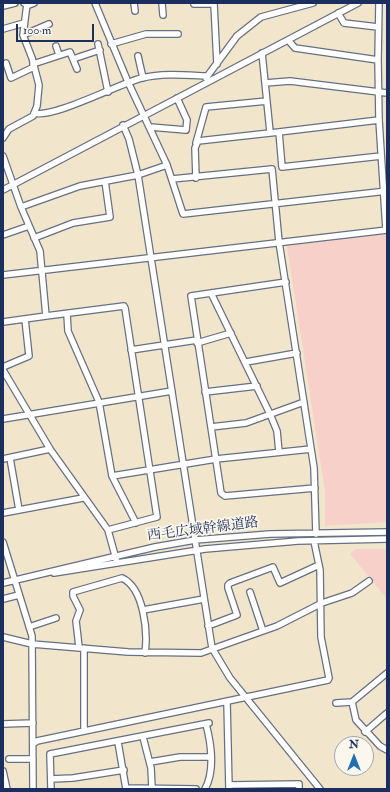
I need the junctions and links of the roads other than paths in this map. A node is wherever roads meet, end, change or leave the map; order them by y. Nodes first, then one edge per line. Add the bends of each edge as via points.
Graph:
1 (15, 3) edge
2 (34, 3) edge
3 (95, 3) edge
4 (134, 3) edge
5 (162, 3) edge
6 (313, 3) edge
7 (358, 3) edge
8 (379, 3) edge
9 (26, 4) edge
10 (194, 4) dead end
11 (3, 6) edge
12 (135, 11) dead end
13 (338, 13) junction
14 (163, 15) dead end
15 (24, 23) junction
16 (49, 24) dead end
17 (378, 27) junction
18 (3, 29) edge
19 (178, 34) dead end
20 (23, 35) junction
21 (288, 40) junction
22 (98, 44) dead end
23 (111, 44) junction
24 (56, 46) dead end
25 (100, 50) junction
26 (262, 53) junction
27 (59, 55) junction
28 (138, 56) dead end
29 (73, 59) junction
30 (378, 60) junction
31 (6, 64) dead end
32 (217, 64) junction
33 (34, 66) junction
34 (77, 69) dead end
35 (206, 76) junction
36 (143, 78) junction
37 (128, 82) junction
38 (207, 82) junction
39 (266, 83) junction
40 (108, 92) junction
41 (377, 93) junction
42 (387, 93) edge
43 (177, 98) junction
44 (267, 101) junction
45 (34, 113) junction
46 (144, 114) junction
47 (378, 120) junction
48 (123, 125) junction
49 (150, 127) junction
50 (270, 132) junction
51 (279, 132) junction
52 (3, 138) edge
53 (196, 143) junction
54 (3, 156) edge
55 (381, 156) junction
56 (167, 165) junction
57 (138, 175) junction
58 (196, 178) junction
59 (172, 179) junction
60 (105, 181) junction
61 (14, 184) junction
62 (3, 190) edge
63 (385, 191) edge
64 (276, 204) junction
65 (20, 207) junction
66 (29, 226) junction
67 (387, 230) edge
68 (3, 235) edge
69 (34, 238) junction
70 (279, 242) junction
71 (150, 257) junction
72 (42, 270) junction
73 (3, 275) edge
74 (286, 282) junction
75 (211, 293) junction
76 (67, 314) junction
77 (46, 316) junction
78 (25, 319) junction
79 (3, 322) edge
80 (231, 333) junction
81 (197, 342) junction
82 (164, 345) junction
83 (131, 350) junction
84 (297, 353) junction
85 (246, 362) junction
86 (3, 368) edge
87 (257, 386) junction
88 (172, 391) junction
89 (205, 392) junction
90 (138, 396) junction
91 (100, 402) junction
92 (304, 402) junction
93 (270, 414) junction
94 (29, 415) junction
95 (3, 419) edge
96 (211, 427) junction
97 (50, 449) junction
98 (311, 449) junction
99 (279, 452) junction
100 (10, 458) junction
101 (3, 459) edge
102 (216, 459) junction
103 (183, 465) junction
104 (149, 471) junction
105 (112, 476) junction
106 (315, 488) junction
107 (83, 498) junction
108 (20, 510) junction
109 (3, 513) edge
110 (136, 523) junction
111 (108, 530) junction
112 (387, 532) edge
113 (316, 534) junction
114 (387, 539) edge
115 (195, 540) junction
116 (314, 541) junction
117 (3, 542) edge
118 (196, 550) junction
119 (115, 556) junction
120 (117, 563) junction
121 (319, 565) junction
122 (24, 578) junction
123 (14, 581) junction
124 (369, 581) dead end
125 (3, 583) edge
126 (249, 592) dead end
127 (19, 595) junction
128 (3, 599) edge
129 (204, 599) junction
130 (322, 603) junction
131 (143, 610) junction
132 (56, 618) dead end
133 (208, 626) junction
134 (29, 627) junction
135 (263, 631) junction
136 (3, 637) edge
137 (32, 644) junction
138 (82, 647) junction
139 (212, 648) junction
140 (145, 653) junction
141 (387, 673) edge
142 (245, 698) junction
143 (227, 702) junction
144 (352, 702) junction
145 (336, 703) dead end
146 (387, 713) edge
147 (33, 723) junction
148 (3, 724) edge
149 (84, 730) junction
150 (365, 732) junction
151 (143, 737) junction
152 (118, 742) junction
153 (33, 744) junction
154 (387, 750) edge
155 (210, 757) junction
156 (9, 759) dead end
157 (33, 759) junction
158 (150, 762) junction
159 (124, 770) junction
160 (3, 771) edge
161 (51, 779) junction
162 (314, 786) edge
163 (229, 787) edge
164 (126, 788) edge
165 (152, 788) junction
166 (184, 788) edge
167 (8, 789) edge
168 (33, 789) edge
169 (51, 789) edge
170 (196, 789) edge
171 (205, 789) edge
172 (299, 789) edge
173 (320, 789) edge

1 - 11 street
2 - 9 street
3 - 23 street
4 - 12 street
5 - 14 street
6 - 32 street via 254,22 237,36
7 - 13 street
8 - 17 street
9 - 15 street
10 - 32 street via 214,4
13 - 17 street via 344,23
13 - 21 street
15 - 18 street
15 - 20 street
16 - 20 street
17 - 30 street
19 - 23 street via 146,34
20 - 33 street
21 - 26 street
21 - 30 street via 295,48
22 - 25 street
23 - 37 street
24 - 27 street
25 - 29 street
25 - 40 street
26 - 38 street
26 - 39 street
27 - 29 street via 70,52
27 - 33 street
28 - 36 street
29 - 34 street
30 - 41 street
31 - 33 street via 11,78
32 - 35 street
33 - 45 street via 39,85
35 - 36 street via 171,75
35 - 38 street
36 - 37 street
37 - 40 street
37 - 46 street
38 - 43 street
39 - 41 street via 290,81
39 - 44 street
40 - 45 street via 39,115
41 - 42 street
41 - 47 street
43 - 46 street
43 - 49 street via 187,120 186,130
44 - 50 street
44 - 53 street via 206,107
45 - 52 street via 30,119 8,129
46 - 48 street
46 - 49 street
47 - 51 street
47 - 55 street
48 - 57 street via 129,138
48 - 61 street
49 - 56 street
50 - 51 street
50 - 53 street via 201,140
51 - 55 street via 282,167
53 - 58 street
54 - 61 street
55 - 63 street
56 - 57 street
56 - 59 street
57 - 60 street
57 - 71 street
58 - 59 street
58 - 64 street via 272,169
59 - 64 street via 183,214
60 - 65 street via 80,186
60 - 69 street via 110,218 73,223
61 - 62 street
61 - 65 street
63 - 64 street
63 - 67 street
64 - 70 street
65 - 66 street
66 - 68 street
66 - 69 street
67 - 70 street
69 - 72 street via 40,252
70 - 71 street
70 - 74 street
71 - 72 street
71 - 82 street
72 - 73 street
72 - 77 street
74 - 75 street
74 - 84 street
75 - 80 street
75 - 81 street via 191,296
76 - 77 street
76 - 83 street via 124,306
76 - 91 street via 68,331
77 - 78 street
78 - 79 street
78 - 86 street via 29,356
80 - 81 street
80 - 85 street
81 - 82 street
81 - 89 street
82 - 83 street
82 - 88 street
83 - 90 street
84 - 85 street
84 - 92 street
85 - 87 street
86 - 94 street
87 - 89 street
87 - 93 street
88 - 90 street
88 - 103 street
89 - 96 street
90 - 91 street
90 - 104 street
91 - 94 street
91 - 105 street
92 - 93 street
92 - 98 street
93 - 96 street via 246,423
93 - 99 street via 277,431
94 - 95 street
94 - 97 street
96 - 102 street
97 - 100 street
97 - 107 street
98 - 99 street
98 - 106 street
99 - 102 street
100 - 101 street
100 - 108 street
102 - 103 street
102 - 106 street via 221,493 225,496
103 - 104 street
103 - 115 street
104 - 105 street
104 - 110 street via 157,517
105 - 110 street
106 - 113 street
107 - 108 street
107 - 111 street
108 - 109 street
110 - 111 street
111 - 119 street
112 - 113 street, 西毛広域幹線道路
113 - 115 street, 西毛広域幹線道路 via 270,534
114 - 116 street, 西毛広域幹線道路
115 - 118 street
115 - 119 street, 西毛広域幹線道路
116 - 118 street, 西毛広域幹線道路
116 - 121 street
117 - 123 street
118 - 120 street, 西毛広域幹線道路
118 - 129 street
119 - 120 street
119 - 122 street, 西毛広域幹線道路
120 - 122 street, 西毛広域幹線道路
121 - 130 street
121 - 133 street via 280,583 273,567 230,583 228,585 237,615
122 - 123 street, 西毛広域幹線道路
123 - 125 street, 西毛広域幹線道路
123 - 127 street
124 - 130 street via 352,593
126 - 135 street
127 - 128 street
127 - 134 street
129 - 131 street
129 - 133 street
130 - 135 street
130 - 142 street via 321,637 328,680
131 - 138 street via 132,586 124,578 73,592 80,610 76,621
131 - 140 street via 147,637
132 - 134 street
133 - 139 street
134 - 137 street
135 - 139 street
136 - 137 street
137 - 138 street
137 - 147 street
138 - 140 street
138 - 149 street
139 - 140 street via 201,653
139 - 142 street
141 - 144 street
142 - 143 street
142 - 162 street
143 - 149 street
143 - 163 street
144 - 145 street
144 - 150 street via 356,720
146 - 150 street
147 - 148 street
147 - 153 street
149 - 153 street via 36,741
150 - 154 street
151 - 152 street
151 - 155 street via 207,723
151 - 158 street
152 - 159 street
152 - 161 street via 50,754
153 - 157 street
155 - 158 street via 180,757
155 - 171 street via 210,777
156 - 157 street
157 - 168 street
158 - 165 street
159 - 161 street
159 - 164 street
160 - 167 street
161 - 169 street
162 - 173 street
163 - 172 street via 299,784
164 - 165 street
165 - 166 street
166 - 170 street

